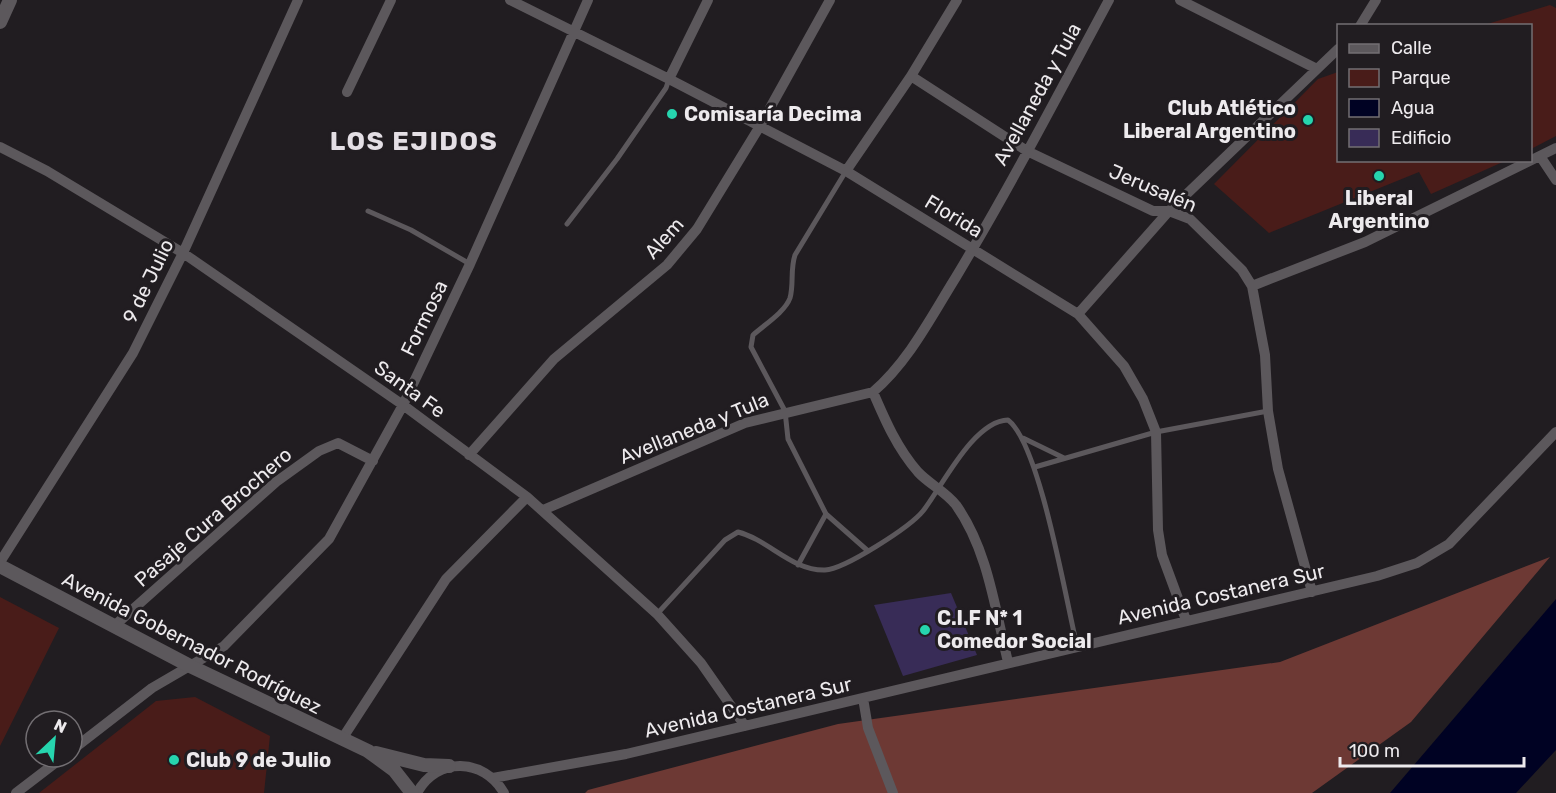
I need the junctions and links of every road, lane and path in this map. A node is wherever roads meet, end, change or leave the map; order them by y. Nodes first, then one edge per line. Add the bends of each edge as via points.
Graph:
1 (10, 0) edge
2 (298, 0) edge
3 (391, 0) edge
4 (510, 0) edge
5 (588, 0) edge
6 (708, 0) edge
7 (830, 0) edge
8 (957, 0) edge
9 (1109, 0) edge
10 (1180, 0) edge
11 (1376, 0) edge
12 (0, 22) edge
13 (1361, 24) edge
14 (574, 31) junction
15 (1337, 50) edge
16 (1317, 69) junction
17 (911, 76) junction
18 (669, 79) junction
19 (347, 92) dead end
20 (760, 126) junction
21 (0, 147) edge
22 (1556, 148) edge
23 (1027, 152) junction
24 (1540, 156) junction
25 (1532, 160) edge
26 (1528, 162) edge
27 (846, 171) junction
28 (1556, 180) edge
29 (368, 211) dead end
30 (1169, 211) junction
31 (567, 224) dead end
32 (973, 248) junction
33 (183, 253) junction
34 (470, 264) junction
35 (1252, 286) junction
36 (1078, 314) junction
37 (873, 392) junction
38 (403, 405) junction
39 (785, 411) junction
40 (1268, 411) junction
41 (1156, 432) junction
42 (1556, 432) edge
43 (1023, 438) junction
44 (470, 455) junction
45 (1064, 458) junction
46 (373, 461) junction
47 (1035, 466) junction
48 (938, 486) junction
49 (527, 497) junction
50 (543, 510) junction
51 (826, 514) junction
52 (868, 551) junction
53 (0, 564) edge
54 (798, 565) junction
55 (1312, 592) junction
56 (657, 614) junction
57 (1186, 620) junction
58 (113, 627) junction
59 (1077, 646) junction
60 (1008, 662) junction
61 (190, 666) junction
62 (863, 698) junction
63 (746, 726) junction
64 (342, 739) junction
65 (84, 741) edge
66 (368, 751) junction
67 (449, 766) junction
68 (47, 769) edge
69 (493, 778) junction
70 (16, 793) edge
71 (412, 793) edge
72 (417, 793) edge
73 (504, 793) edge
74 (893, 793) edge

1 - 12 street
2 - 33 street, 9 de Julio
3 - 19 street
4 - 14 street, Florida
5 - 14 street, Formosa
6 - 18 street
7 - 20 street, Alem
8 - 17 street
9 - 23 street, Avellaneda y Tula
10 - 16 street
11 - 13 street
14 - 18 street, Florida
14 - 34 street, Formosa
15 - 16 street
16 - 30 street
17 - 23 street, Jerusalén
17 - 27 street
18 - 20 street, Florida
18 - 31 lane via 617,159
20 - 27 street, Florida
20 - 44 street, Alem via 697,229 667,265 554,359
21 - 33 street, Santa Fe
22 - 24 street
23 - 30 street, Jerusalén via 1153,211
23 - 32 street, Avellaneda y Tula
24 - 25 street
24 - 28 street
26 - 35 street via 1365,242
27 - 32 street, Florida
27 - 39 lane via 795,255 786,306 753,335 751,348
29 - 34 lane
30 - 35 street, Jerusalén via 1190,219 1242,270
30 - 36 street
32 - 36 street, Florida
32 - 37 street, Avellaneda y Tula via 911,350
33 - 38 street, Santa Fe
33 - 53 street, 9 de Julio via 110,393
34 - 38 street, Formosa
35 - 40 street, Jerusalén via 1265,355
36 - 41 street, Florida via 1124,366
37 - 39 street, Avellaneda y Tula
37 - 48 street via 893,437 919,473
38 - 44 street, Santa Fe
38 - 46 street, Formosa
39 - 50 street, Avellaneda y Tula via 745,423
39 - 51 lane via 788,439
40 - 41 lane
40 - 55 street, Jerusalén via 1278,469
41 - 45 lane
41 - 57 street, Florida via 1162,555
42 - 55 street, Avenida Costanera Sur via 1449,544 1417,563
43 - 45 lane
43 - 47 lane
43 - 48 lane via 1008,420 991,424 957,459
44 - 49 street, Santa Fe
45 - 47 lane
46 - 58 street, Pasaje Cura Brochero via 338,443 319,451 276,482
46 - 61 street, Formosa via 346,513 315,554 224,646
47 - 59 lane
48 - 52 lane via 922,513
48 - 60 street via 955,504 973,534
49 - 50 street, Santa Fe
49 - 64 street via 446,579
50 - 56 street, Santa Fe
51 - 52 lane
51 - 54 lane
52 - 54 lane via 842,567 824,570
53 - 58 street, Avenida Gobernador Rodríguez
54 - 56 lane via 750,535 738,532 725,540
55 - 57 street, Avenida Costanera Sur
56 - 63 street, Santa Fe via 701,663
57 - 59 street, Avenida Costanera Sur
58 - 61 street, Avenida Gobernador Rodríguez
59 - 60 street, Avenida Costanera Sur
60 - 62 street, Avenida Costanera Sur
61 - 64 street, Avenida Gobernador Rodríguez
61 - 65 street, Formosa via 152,688
62 - 63 street, Avenida Costanera Sur
62 - 74 street via 868,728
63 - 69 street, Avenida Costanera Sur via 615,756
64 - 66 street, Avenida Gobernador Rodríguez
66 - 67 street, Avenida Gobernador Rodríguez via 409,762
66 - 71 street, Avenida Gobernador Rodríguez via 394,770
67 - 69 street via 472,766
67 - 72 street via 426,780
68 - 70 street
69 - 73 street

